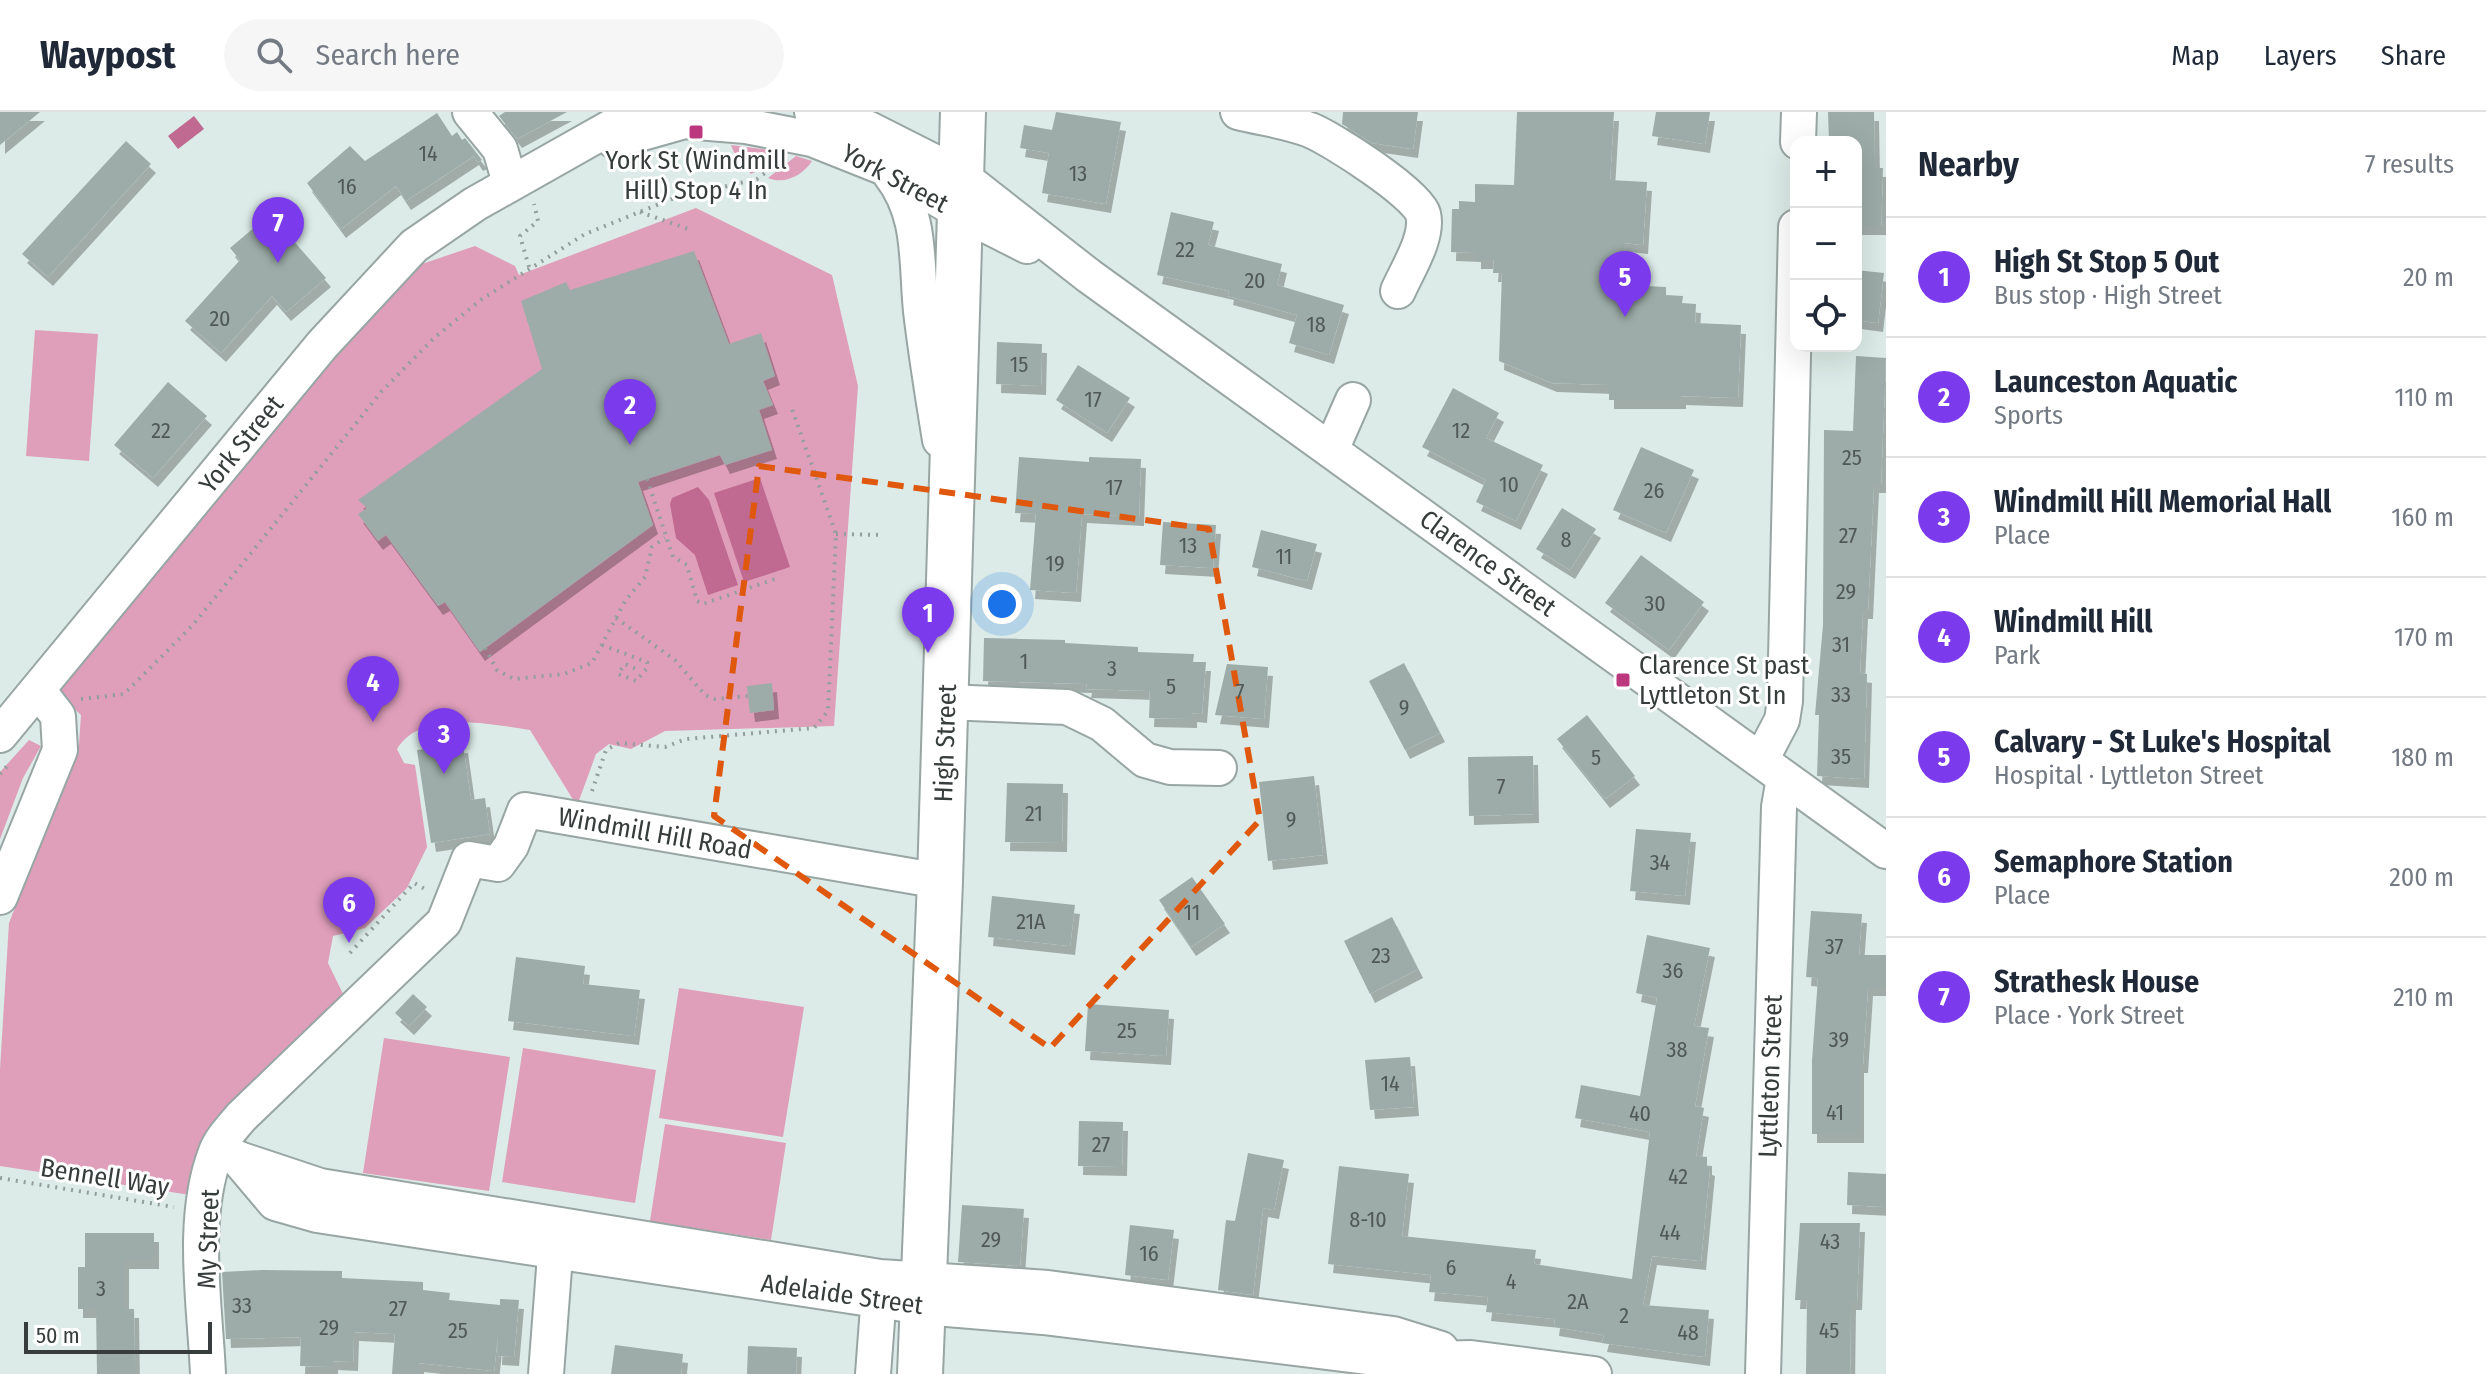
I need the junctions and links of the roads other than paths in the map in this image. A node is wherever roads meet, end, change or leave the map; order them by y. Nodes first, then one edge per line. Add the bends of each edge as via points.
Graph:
1 (470, 112) edge
2 (638, 112) edge
3 (812, 112) edge
4 (963, 112) edge
5 (1238, 112) edge
6 (1799, 112) edge
7 (1798, 136) edge
8 (885, 168) junction
9 (521, 191) junction
10 (959, 193) junction
11 (1795, 280) edge
12 (1398, 291) dead end
13 (1353, 400) dead end
14 (1331, 450) junction
15 (949, 492) junction
16 (38, 690) junction
17 (946, 702) junction
18 (0, 735) edge
19 (1219, 768) dead end
20 (1773, 769) junction
21 (1886, 851) edge
22 (940, 881) junction
23 (0, 897) edge
24 (227, 1155) junction
25 (556, 1238) junction
26 (902, 1290) junction
27 (1392, 1356) edge
28 (208, 1374) edge
29 (546, 1374) edge
30 (873, 1374) edge
31 (920, 1374) edge
32 (1594, 1374) edge
33 (1763, 1374) edge

1 - 9 street via 500,149
2 - 9 street, York Street
3 - 10 street, York Street via 867,128
4 - 10 main road, High Street
5 - 12 street via 1311,130 1401,186 1416,201 1424,216 1420,239
6 - 7 street
8 - 9 street, York Street via 812,139 685,121 618,139
8 - 10 street, York Street
8 - 15 street via 907,197 914,219 924,334
9 - 16 street, York Street via 443,224 414,246 359,303
10 - 14 street, Clarence Street via 1089,276
10 - 15 main road, High Street
11 - 20 street, Lyttleton Street via 1785,701
13 - 14 street
14 - 20 street, Clarence Street
15 - 17 main road, High Street
16 - 18 street, York Street
16 - 23 street via 58,716 60,750
17 - 19 street via 1067,707 1102,724 1145,760 1170,767
17 - 22 main road, High Street
20 - 21 street, Clarence Street
20 - 33 street, Lyttleton Street via 1778,823
22 - 24 street, Windmill Hill Road via 525,810 498,864 469,859 448,913 241,1117
22 - 26 main road, High Street
24 - 25 street, Adelaide Street via 275,1203 318,1200
24 - 28 street, My Street via 204,1212
25 - 26 street, Adelaide Street
25 - 29 street
26 - 27 street, Adelaide Street via 1244,1328
26 - 30 street
26 - 31 main road, High Street
27 - 32 street, Adelaide Street via 1471,1358

